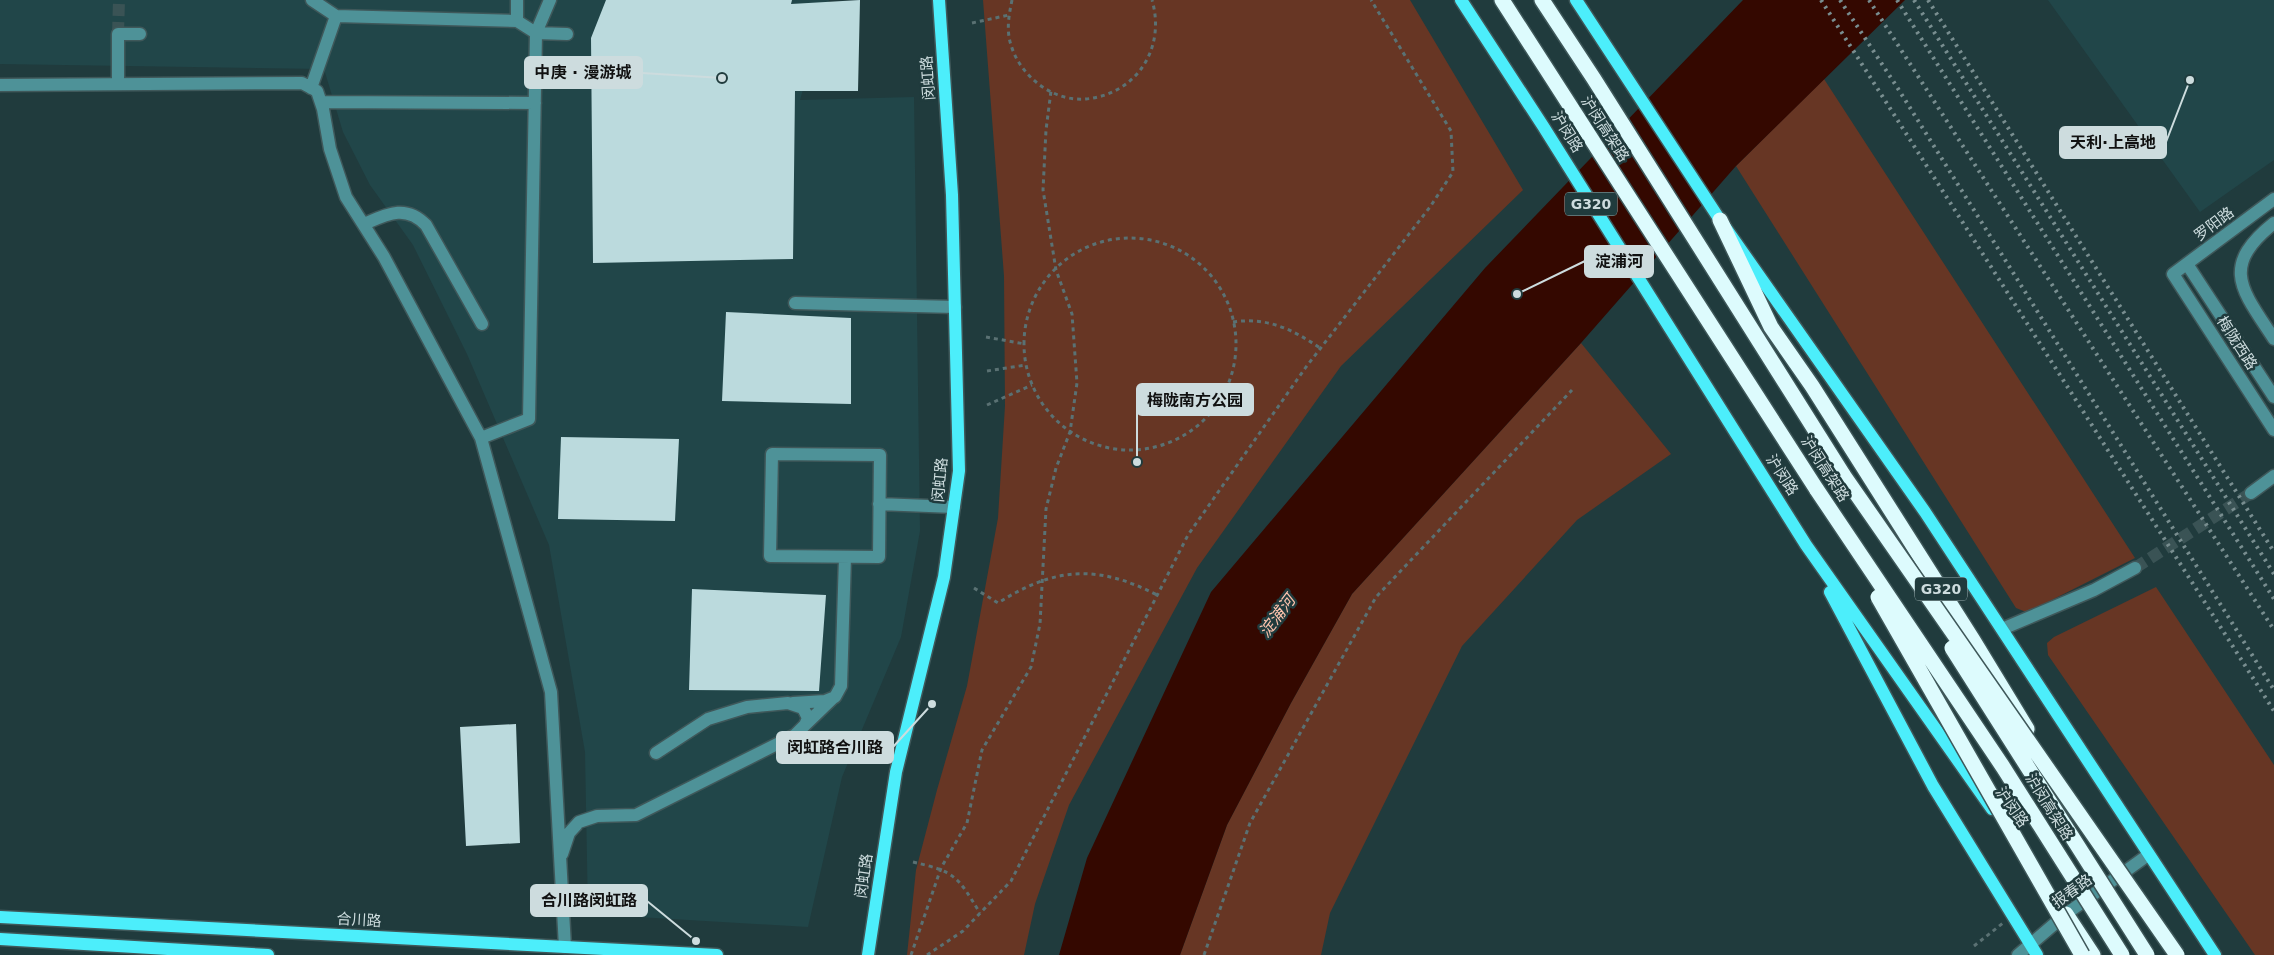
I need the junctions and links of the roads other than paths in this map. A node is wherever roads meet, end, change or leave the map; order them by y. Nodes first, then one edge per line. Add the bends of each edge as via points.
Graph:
1 (312, 0) edge
2 (517, 0) edge
3 (550, 0) edge
4 (939, 0) edge
5 (1461, 0) edge
6 (1502, 0) edge
7 (1542, 0) edge
8 (1576, 0) edge
9 (336, 16) junction
10 (517, 21) junction
11 (536, 33) junction
12 (140, 34) dead end
13 (567, 34) dead end
14 (118, 84) junction
15 (0, 85) edge
16 (311, 88) junction
17 (321, 102) junction
18 (534, 103) junction
19 (2274, 199) edge
20 (1720, 220) junction
21 (2274, 223) edge
22 (364, 224) junction
23 (2188, 264) junction
24 (2173, 274) joint
25 (795, 304) dead end
26 (956, 306) junction
27 (482, 324) dead end
28 (2274, 339) edge
29 (2274, 397) edge
30 (2274, 430) edge
31 (482, 438) junction
32 (1844, 476) junction
33 (2274, 476) edge
34 (1817, 490) junction
35 (2251, 493) tunnel mouth
36 (879, 504) junction
37 (954, 507) junction
38 (1806, 545) junction
39 (845, 557) junction
40 (2135, 568) tunnel mouth
41 (2002, 629) junction
42 (835, 697) junction
43 (788, 703) junction
44 (802, 728) junction
45 (656, 753) dead end
46 (2148, 855) junction
47 (560, 861) junction
48 (2118, 878) junction
49 (2066, 914) junction
50 (0, 917) edge
51 (0, 939) edge
52 (564, 947) junction
53 (2034, 950) edge
54 (268, 955) edge
55 (716, 955) edge
56 (868, 955) edge
57 (2018, 955) edge
58 (2082, 955) edge
59 (2093, 955) edge
60 (2122, 955) edge
61 (2147, 955) edge
62 (2168, 955) edge
63 (2177, 955) edge
64 (2215, 955) edge

1 - 9 street
2 - 10 street
3 - 11 street
4 - 26 main road, 闵虹路
5 - 38 main road, 沪闵路 / G320
6 - 34 highway, 沪闵高架路
7 - 32 highway, 沪闵高架路
8 - 20 main road, G320
9 - 10 street
9 - 16 street
10 - 11 street
11 - 13 street
11 - 18 street
12 - 14 street via 118,34
14 - 15 street
14 - 16 street via 302,83
16 - 17 street via 317,91
17 - 18 street
17 - 22 street via 330,149 346,197
18 - 31 street via 529,419
19 - 23 street, 罗阳路
20 - 41 main road via 1925,512
20 - 48 highway, G320 via 1770,327 1812,386 1974,640
21 - 28 street via 2257,236 2244,256 2239,276 2244,294
22 - 27 street via 384,215 406,212 416,216 426,225
22 - 31 street
23 - 24 street, 罗阳路
23 - 29 street, 梅陇西路
24 - 30 street, 梅陇西路
25 - 26 street
26 - 37 main road, 闵虹路 via 958,471
31 - 47 street via 551,692
32 - 61 highway, 沪闵高架路, bridge
32 - 63 highway, bridge
33 - 35 street
34 - 58 highway, bridge
34 - 60 highway, 沪闵高架路, bridge via 2003,767
36 - 37 street
36 - 39 street via 878,557
36 - 39 street via 880,455 772,454 770,556
37 - 56 main road, 闵虹路 via 944,577 896,772
38 - 49 main road, 沪闵路 / G320
38 - 53 main road via 1933,786
39 - 42 street via 843,669 841,686
40 - 41 street via 2094,590
41 - 46 main road
42 - 43 street via 825,701
42 - 44 street
43 - 44 street via 803,708 808,718
43 - 45 street via 747,707 708,719
44 - 47 street via 795,735 636,815 597,816 579,822 569,833
46 - 48 street, 报春路
46 - 64 main road
47 - 52 street
48 - 49 street, 报春路
48 - 62 highway, G320
49 - 53 street, 报春路
49 - 59 highway, 沪闵路 / G320
50 - 52 main road, 合川路
51 - 54 main road
52 - 55 main road, 合川路
53 - 57 street, 报春路

